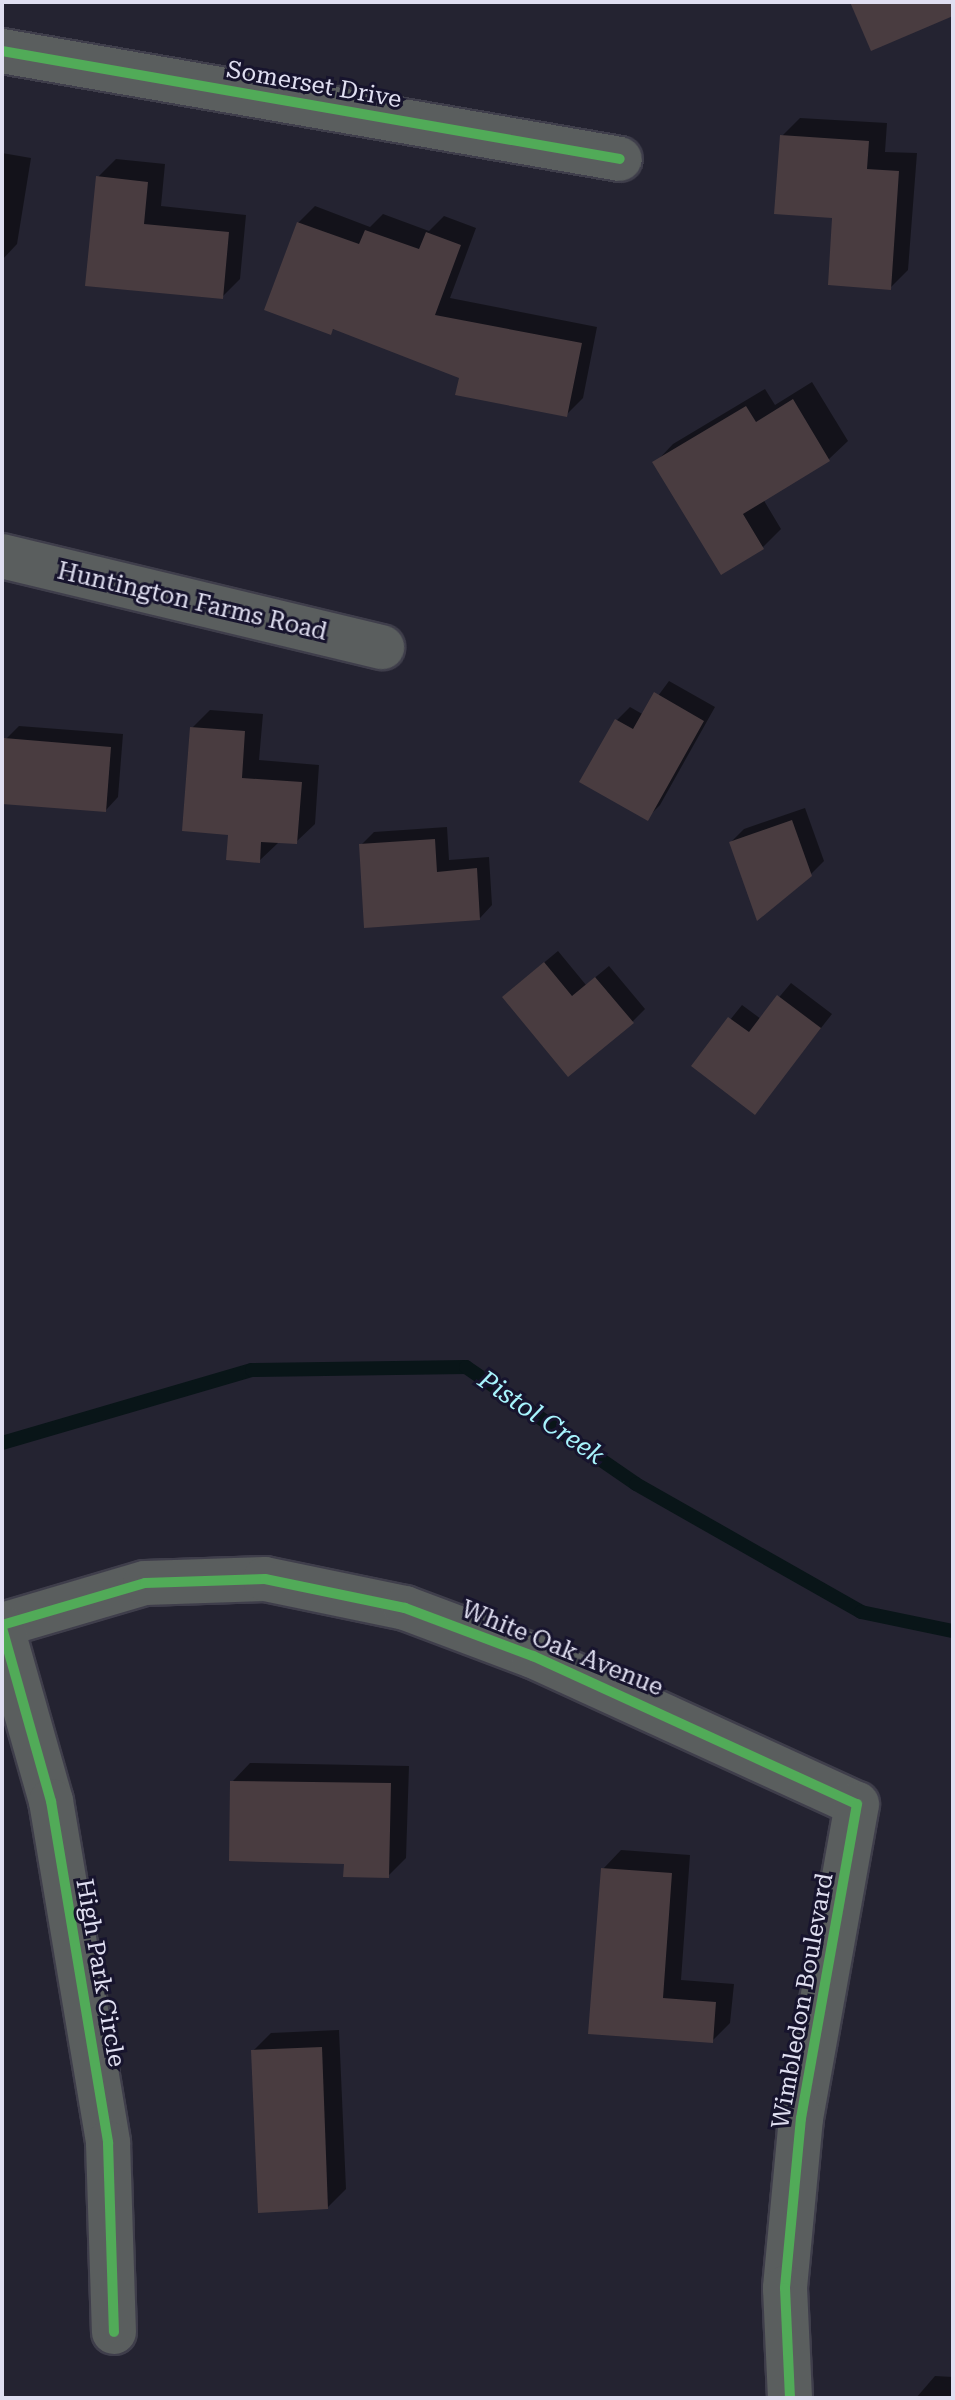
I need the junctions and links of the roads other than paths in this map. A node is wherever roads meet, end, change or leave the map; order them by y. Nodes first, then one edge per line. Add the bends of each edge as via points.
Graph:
1 (2, 51) edge
2 (620, 159) dead end
3 (2, 556) edge
4 (382, 647) dead end
5 (2, 1626) edge
6 (857, 1804) joint
7 (114, 2332) dead end
8 (790, 2398) edge

1 - 2 street, Somerset Drive
3 - 4 street, Huntington Farms Road
5 - 6 street, White Oak Avenue via 145,1583 265,1579 405,1608 533,1656
5 - 7 street, High Park Circle via 51,1801 108,2143
6 - 8 street, Wimbledon Boulevard via 801,2118 785,2288

